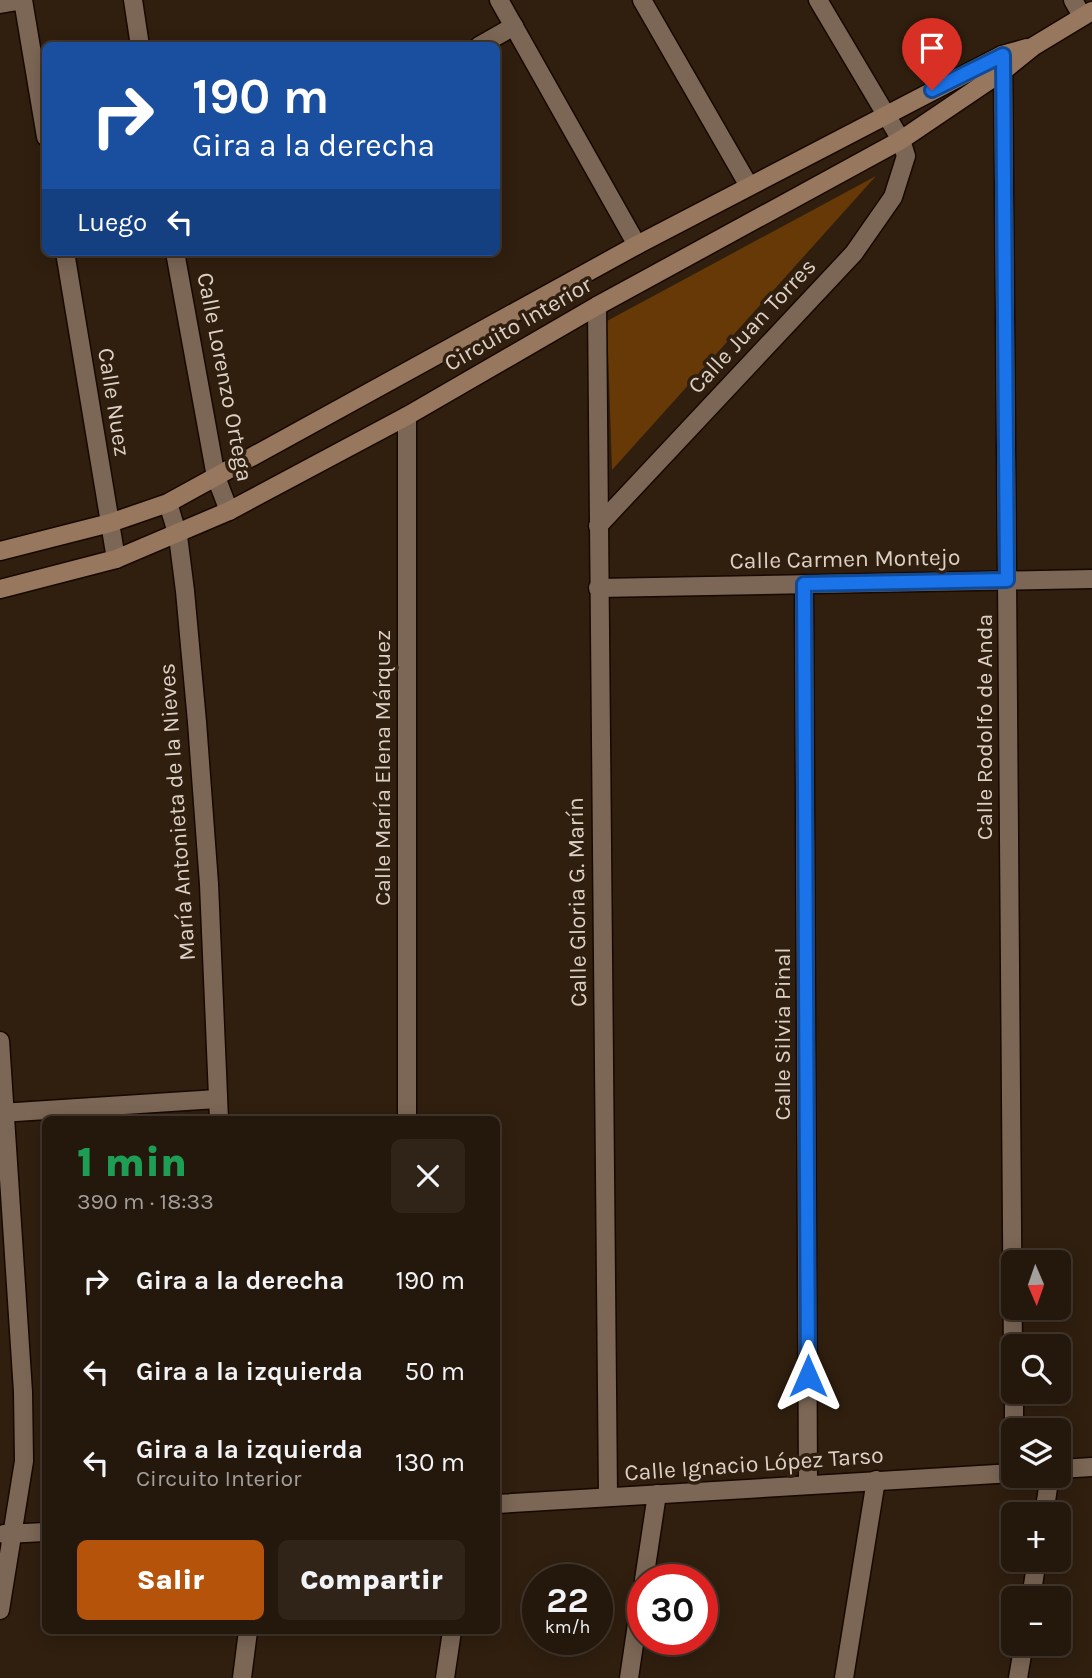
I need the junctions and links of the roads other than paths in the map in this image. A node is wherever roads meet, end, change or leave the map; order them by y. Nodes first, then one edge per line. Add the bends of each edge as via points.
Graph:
1 (23, 0) edge
2 (499, 0) edge
3 (642, 0) edge
4 (818, 0) edge
5 (1073, 0) edge
6 (139, 3) edge
7 (0, 4) edge
8 (1087, 13) edge
9 (514, 26) junction
10 (140, 42) edge
11 (487, 42) edge
12 (1003, 63) junction
13 (42, 113) edge
14 (886, 114) junction
15 (901, 140) junction
16 (749, 186) junction
17 (637, 245) junction
18 (66, 256) edge
19 (177, 256) edge
20 (597, 306) junction
21 (407, 416) junction
22 (216, 477) junction
23 (168, 503) junction
24 (229, 511) junction
25 (110, 523) junction
26 (598, 526) junction
27 (178, 536) junction
28 (0, 551) edge
29 (116, 559) junction
30 (1092, 579) edge
31 (1007, 580) junction
32 (804, 584) junction
33 (598, 587) junction
34 (0, 589) edge
35 (0, 1041) edge
36 (217, 1099) junction
37 (2, 1113) edge
38 (219, 1116) edge
39 (407, 1116) edge
40 (1013, 1334) edge
41 (1092, 1467) edge
42 (1071, 1468) edge
43 (1001, 1473) edge
44 (876, 1480) junction
45 (808, 1485) junction
46 (657, 1494) junction
47 (608, 1497) junction
48 (500, 1504) edge
49 (42, 1532) edge
50 (6, 1534) edge
51 (646, 1564) edge
52 (0, 1610) edge
53 (248, 1634) edge
54 (452, 1634) edge
55 (632, 1655) edge
56 (1022, 1656) edge
57 (242, 1678) edge
58 (445, 1678) edge
59 (629, 1678) edge
60 (844, 1678) edge
61 (1018, 1678) edge

1 - 7 street
1 - 13 street
2 - 9 street
3 - 16 street
4 - 14 street
5 - 8 street
6 - 10 street
8 - 12 main road, Circuito Interior
9 - 11 street
9 - 17 street
12 - 14 main road, Circuito Interior
12 - 15 main road, Circuito Interior
12 - 31 street, Calle Rodolfo de Anda
14 - 15 street
14 - 16 main road, Circuito Interior
15 - 20 main road, Circuito Interior
15 - 26 street, Calle Juan Torres via 906,156 892,197 855,253
16 - 17 main road, Circuito Interior
17 - 22 main road, Circuito Interior
18 - 25 street, Calle Nuez
19 - 22 street, Calle Lorenzo Ortega
20 - 21 main road, Circuito Interior
20 - 26 street, Calle Gloria G. Marín
21 - 24 main road, Circuito Interior
21 - 39 street, Calle María Elena Márquez
22 - 23 main road, Circuito Interior
22 - 24 street, Calle Lorenzo Ortega
23 - 25 main road, Circuito Interior
23 - 27 street, María Antonieta de la Nieves
24 - 27 main road, Circuito Interior
25 - 28 main road, Circuito Interior
25 - 29 street, Calle Nuez
26 - 33 street, Calle Gloria G. Marín
27 - 29 main road, Circuito Interior
27 - 36 street, María Antonieta de la Nieves via 209,884
29 - 34 main road, Circuito Interior
30 - 31 street, Calle Carmen Montejo
31 - 32 street, Calle Carmen Montejo
31 - 40 street, Calle Rodolfo de Anda
32 - 33 street, Calle Carmen Montejo
32 - 45 street, Calle Silvia Pinal
33 - 47 street, Calle Gloria G. Marín
35 - 37 street
36 - 37 street
36 - 38 street, María Antonieta de la Nieves
37 - 50 street via 24,1461
41 - 42 street
43 - 44 street, Calle Ignacio López Tarso
44 - 45 street, Calle Ignacio López Tarso
44 - 60 street
45 - 46 street, Calle Ignacio López Tarso
46 - 47 street, Calle Ignacio López Tarso
46 - 51 street
47 - 48 street, Calle Ignacio López Tarso
49 - 50 street
50 - 52 street
53 - 57 street
54 - 58 street
55 - 59 street
56 - 61 street

